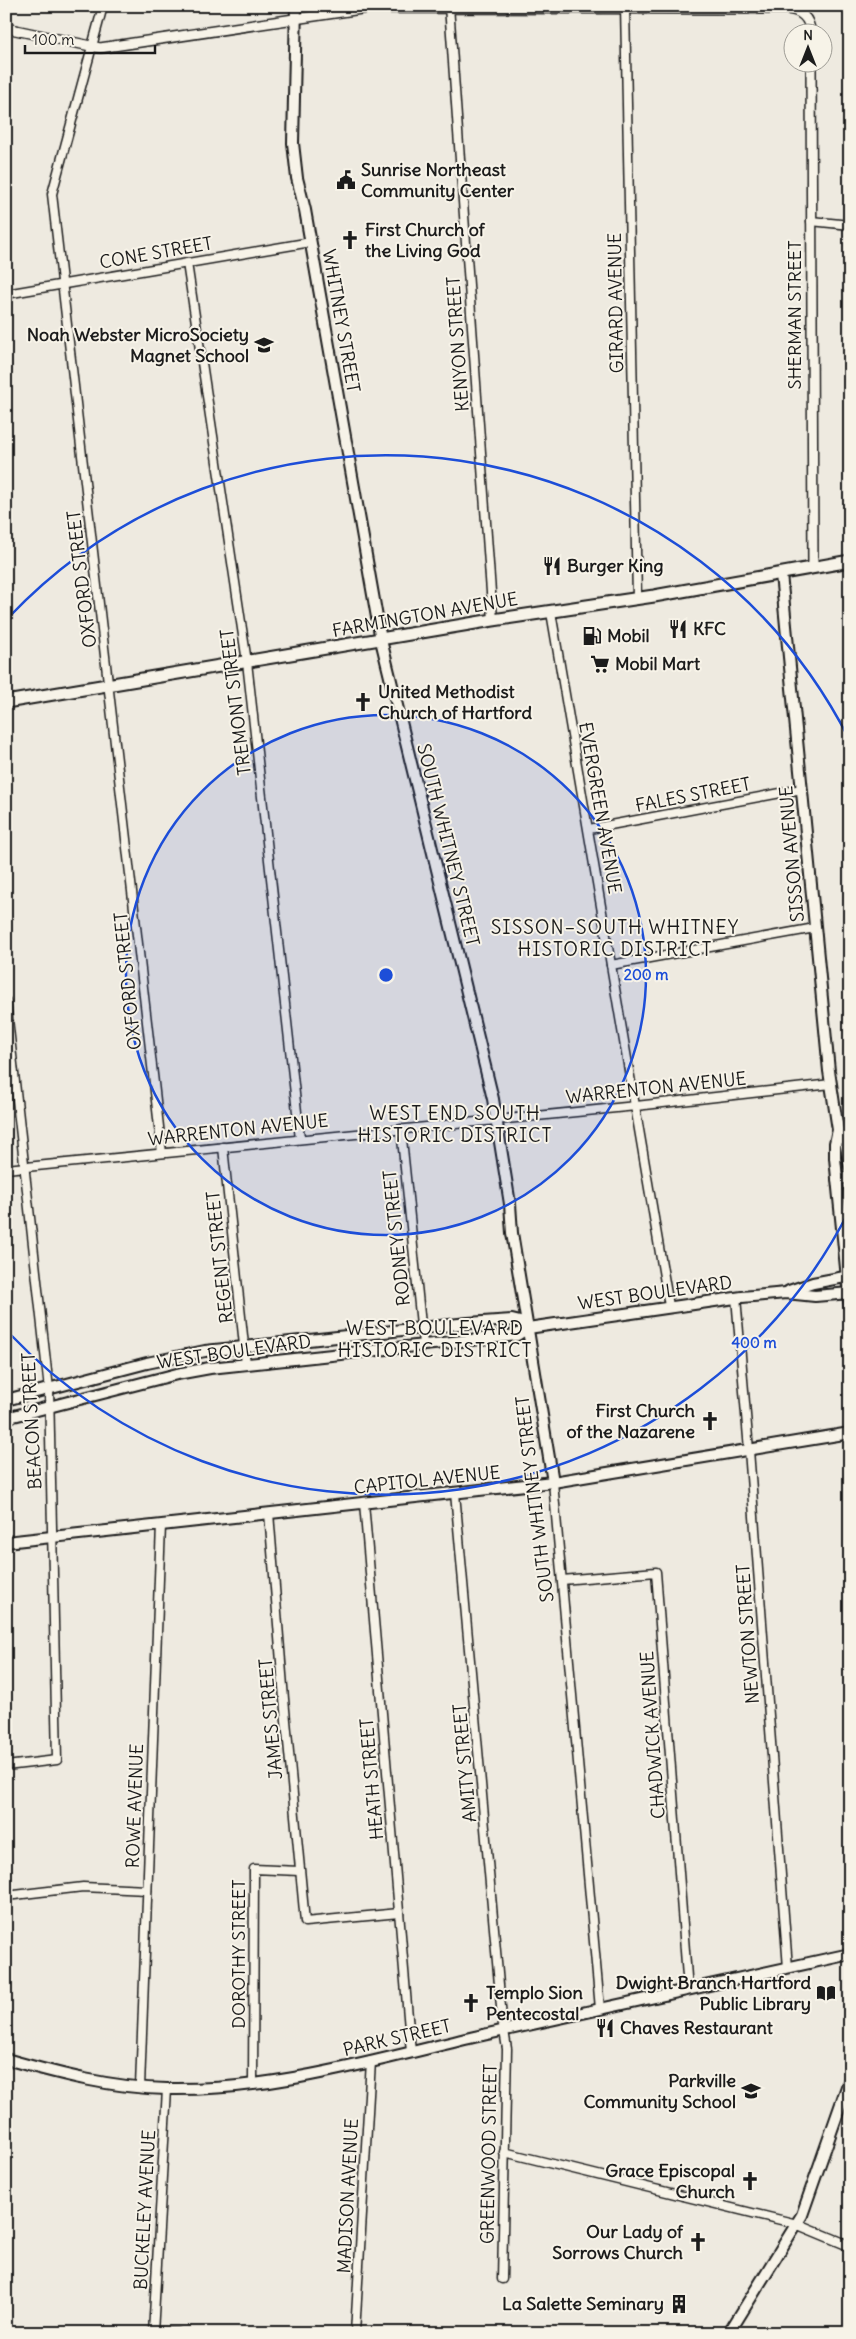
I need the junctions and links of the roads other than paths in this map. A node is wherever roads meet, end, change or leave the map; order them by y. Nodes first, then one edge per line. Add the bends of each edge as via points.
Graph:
1 (103, 6) edge
2 (296, 6) edge
3 (449, 7) edge
4 (625, 7) edge
5 (296, 20) junction
6 (807, 22) edge
7 (6, 28) edge
8 (92, 47) junction
9 (811, 72) edge
10 (811, 220) junction
11 (850, 225) edge
12 (311, 242) junction
13 (188, 263) junction
14 (63, 284) junction
15 (6, 294) edge
16 (850, 561) edge
17 (813, 568) junction
18 (781, 574) junction
19 (637, 598) junction
20 (551, 612) junction
21 (493, 620) junction
22 (381, 640) junction
23 (247, 662) junction
24 (110, 685) junction
25 (6, 702) edge
26 (802, 789) junction
27 (589, 829) junction
28 (815, 928) junction
29 (611, 965) junction
30 (6, 1001) edge
31 (831, 1084) junction
32 (636, 1106) junction
33 (497, 1119) junction
34 (401, 1129) junction
35 (838, 1130) junction
36 (300, 1139) junction
37 (223, 1147) junction
38 (162, 1153) junction
39 (850, 1166) edge
40 (24, 1167) junction
41 (6, 1169) edge
42 (850, 1177) edge
43 (837, 1178) junction
44 (848, 1277) edge
45 (786, 1292) junction
46 (849, 1293) edge
47 (736, 1297) junction
48 (669, 1306) junction
49 (850, 1308) edge
50 (422, 1328) junction
51 (528, 1328) junction
52 (423, 1344) junction
53 (244, 1346) junction
54 (147, 1363) junction
55 (246, 1364) junction
56 (151, 1380) junction
57 (49, 1389) junction
58 (6, 1400) edge
59 (49, 1407) junction
60 (6, 1418) edge
61 (850, 1433) edge
62 (749, 1450) junction
63 (553, 1482) junction
64 (456, 1493) junction
65 (364, 1503) junction
66 (270, 1513) junction
67 (161, 1525) junction
68 (51, 1537) junction
69 (6, 1542) edge
70 (562, 1580) junction
71 (6, 1766) edge
72 (300, 1871) junction
73 (147, 1890) junction
74 (6, 1896) edge
75 (399, 1913) junction
76 (850, 1954) edge
77 (788, 1968) junction
78 (688, 1990) junction
79 (600, 2009) junction
80 (504, 2030) junction
81 (411, 2052) junction
82 (6, 2059) edge
83 (371, 2061) junction
84 (850, 2078) edge
85 (253, 2085) junction
86 (140, 2088) junction
87 (167, 2089) junction
88 (504, 2152) junction
89 (797, 2224) junction
90 (850, 2246) edge
91 (502, 2279) dead end
92 (154, 2332) edge
93 (178, 2333) edge
94 (356, 2333) edge
95 (729, 2333) edge

1 - 8 street, OXFORD STREET
2 - 5 main road, WHITNEY STREET
3 - 4 street
3 - 5 street via 368,8
3 - 21 street, KENYON STREET
4 - 6 street via 792,9 801,13
4 - 19 street, GIRARD AVENUE
5 - 8 street via 112,47
5 - 12 main road, WHITNEY STREET via 293,156
7 - 8 street
8 - 14 street, OXFORD STREET via 52,194
9 - 10 street, SHERMAN STREET
10 - 11 street
10 - 17 street, SHERMAN STREET
12 - 13 street, CONE STREET
12 - 22 main road, WHITNEY STREET
13 - 14 street, CONE STREET
13 - 23 street, TREMONT STREET
14 - 15 street, CONE STREET
14 - 24 street, OXFORD STREET
16 - 17 main road, FARMINGTON AVENUE
17 - 18 main road, FARMINGTON AVENUE
18 - 19 main road, FARMINGTON AVENUE
18 - 26 main road, SISSON AVENUE
19 - 20 main road, FARMINGTON AVENUE
20 - 21 main road, FARMINGTON AVENUE
20 - 27 street, EVERGREEN AVENUE
21 - 22 main road, FARMINGTON AVENUE
22 - 23 main road, FARMINGTON AVENUE
22 - 33 main road, SOUTH WHITNEY STREET
23 - 24 main road, FARMINGTON AVENUE
23 - 36 street, TREMONT STREET
24 - 25 main road, FARMINGTON AVENUE
24 - 38 street, OXFORD STREET
26 - 27 street, FALES STREET
26 - 28 main road, SISSON AVENUE
27 - 29 street, EVERGREEN AVENUE
28 - 29 street
28 - 31 main road, SISSON AVENUE
29 - 32 street, EVERGREEN AVENUE
30 - 40 street, BEACON STREET
31 - 32 street, WARRENTON AVENUE
31 - 35 main road, SISSON AVENUE
32 - 33 street, WARRENTON AVENUE
32 - 48 street, EVERGREEN AVENUE
33 - 34 street, WARRENTON AVENUE
33 - 51 main road, SOUTH WHITNEY STREET
34 - 36 street, WARRENTON AVENUE
34 - 50 street, RODNEY STREET
35 - 39 main road, SISSON AVENUE via 845,1141
35 - 43 main road, SISSON AVENUE via 834,1143
36 - 37 street, WARRENTON AVENUE
37 - 38 street, WARRENTON AVENUE
37 - 53 street, REGENT STREET
38 - 40 street, WARRENTON AVENUE
40 - 41 street, WARRENTON AVENUE
40 - 57 street, BEACON STREET
42 - 43 main road
43 - 44 main road, SISSON AVENUE
44 - 45 main road, WEST BOULEVARD
44 - 46 main road, SISSON AVENUE
45 - 46 main road, WEST BOULEVARD via 815,1296
45 - 47 main road, WEST BOULEVARD
46 - 49 main road, SISSON AVENUE
47 - 48 main road, WEST BOULEVARD
47 - 62 street, NEWTON STREET
48 - 51 main road, WEST BOULEVARD
50 - 51 main road, WEST BOULEVARD via 512,1320
50 - 52 street, RODNEY STREET
50 - 53 main road, WEST BOULEVARD
51 - 52 main road, WEST BOULEVARD via 517,1335
51 - 63 main road, SOUTH WHITNEY STREET
52 - 55 main road, WEST BOULEVARD
53 - 54 main road, WEST BOULEVARD via 205,1350
53 - 55 street, REGENT STREET
54 - 56 main road
54 - 57 main road, WEST BOULEVARD
55 - 56 main road, WEST BOULEVARD
56 - 59 main road, WEST BOULEVARD
57 - 58 main road, WEST BOULEVARD
57 - 59 street, BEACON STREET
59 - 60 main road, WEST BOULEVARD
59 - 68 street, BEACON STREET
61 - 62 main road, CAPITOL AVENUE
62 - 63 main road, CAPITOL AVENUE
62 - 77 street, NEWTON STREET
63 - 64 main road, CAPITOL AVENUE
63 - 70 street, SOUTH WHITNEY STREET
64 - 65 main road, CAPITOL AVENUE
64 - 80 street, AMITY STREET
65 - 66 main road, CAPITOL AVENUE
65 - 75 street, HEATH STREET
66 - 67 main road, CAPITOL AVENUE
66 - 72 street, JAMES STREET
67 - 68 main road, CAPITOL AVENUE
67 - 73 street, ROWE AVENUE
68 - 69 main road, CAPITOL AVENUE
68 - 71 street, BEACON STREET via 56,1760
70 - 78 street, CHADWICK AVENUE via 656,1572
70 - 79 street, SOUTH WHITNEY STREET
72 - 75 street, JAMES STREET via 305,1922
72 - 85 street, DOROTHY STREET via 254,1869
73 - 74 street via 84,1887
73 - 86 street, ROWE AVENUE
75 - 81 street, HEATH STREET
76 - 77 main road, PARK STREET
77 - 78 main road, PARK STREET
78 - 79 main road, PARK STREET
79 - 80 main road, PARK STREET
80 - 81 main road, PARK STREET
80 - 88 street, GREENWOOD STREET via 507,2049
81 - 83 main road, PARK STREET
82 - 86 main road, PARK STREET via 86,2080
83 - 85 main road, PARK STREET
83 - 94 street, MADISON AVENUE
84 - 89 main road
85 - 87 main road, PARK STREET
86 - 87 main road, PARK STREET
87 - 92 street, BUCKELEY AVENUE
88 - 89 street
88 - 91 street, GREENWOOD STREET
89 - 90 street
89 - 95 main road
92 - 93 street

